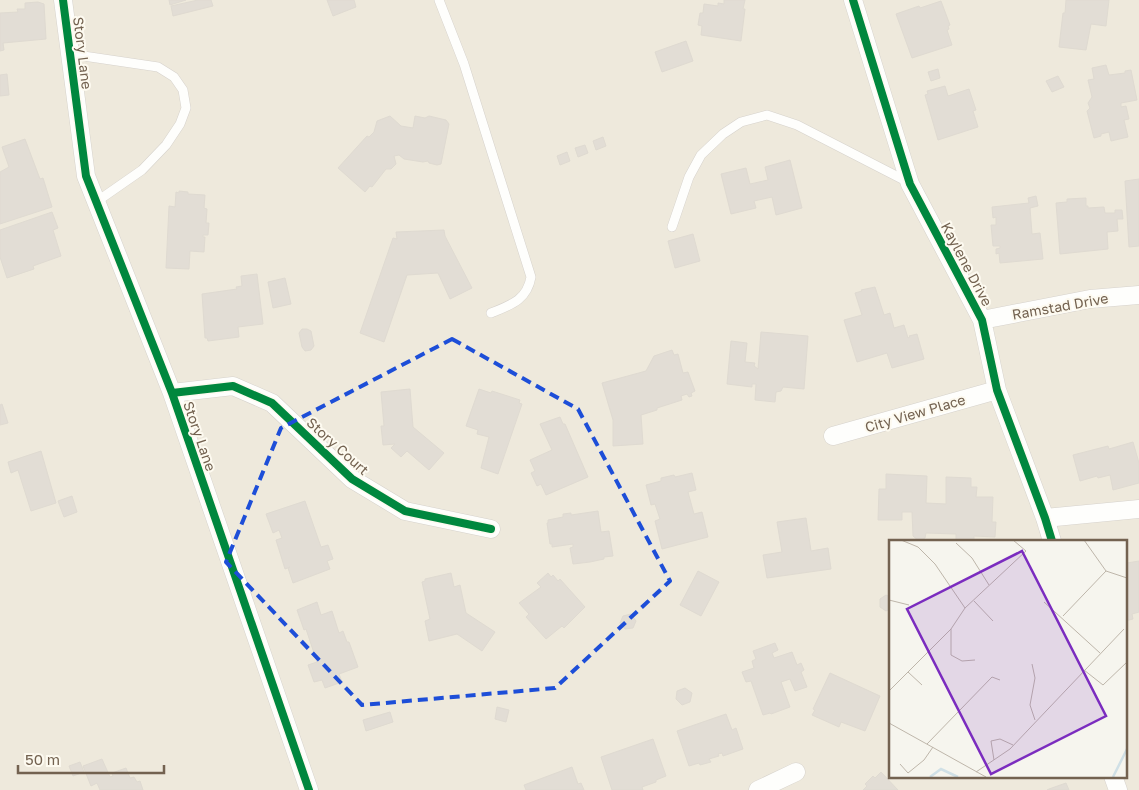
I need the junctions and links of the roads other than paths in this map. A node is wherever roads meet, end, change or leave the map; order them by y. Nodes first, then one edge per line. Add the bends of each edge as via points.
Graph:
1 (64, 0) edge
2 (439, 0) edge
3 (853, 0) edge
4 (70, 54) junction
5 (910, 184) junction
6 (96, 202) junction
7 (672, 227) dead end
8 (1139, 295) edge
9 (491, 314) dead end
10 (982, 320) junction
11 (997, 390) junction
12 (172, 392) junction
13 (833, 436) dead end
14 (1139, 509) edge
15 (1045, 518) junction
16 (490, 529) dead end
17 (1052, 540) edge
18 (796, 772) dead end
19 (1114, 778) edge
20 (309, 790) edge
21 (758, 790) edge
22 (1118, 790) edge

1 - 4 street, Story Lane
2 - 9 lane via 464,64 531,277 529,288 516,302
3 - 5 street, Kaylene Drive
4 - 6 street, Story Lane via 86,176
4 - 6 lane via 158,68 174,77 184,90 186,108 166,145 142,170
5 - 7 lane via 797,125 767,114 741,122 722,134 701,155 689,177
5 - 10 street, Kaylene Drive
6 - 12 street, Story Lane
8 - 10 street, Ramstad Drive via 1090,300
10 - 11 street, Kaylene Drive
11 - 13 street, City View Place
11 - 15 street, Kaylene Drive
12 - 16 street, Story Court via 233,386 272,403 352,479 405,511
12 - 20 street, Story Lane
14 - 15 street
15 - 17 street, Kaylene Drive
18 - 21 street
19 - 22 street

